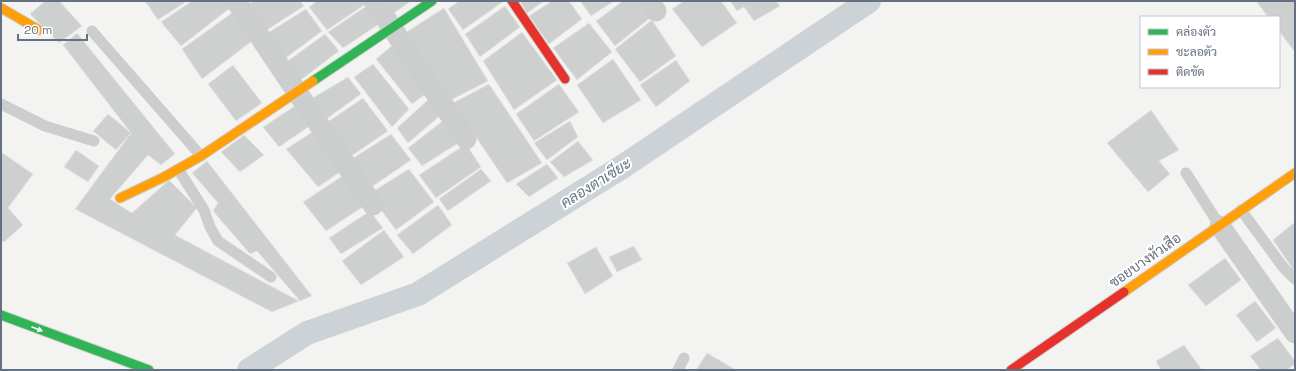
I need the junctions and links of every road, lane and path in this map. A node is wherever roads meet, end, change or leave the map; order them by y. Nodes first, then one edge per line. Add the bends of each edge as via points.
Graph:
1 (236, 1) edge
2 (374, 1) edge
3 (432, 1) edge
4 (512, 1) edge
5 (1, 8) edge
6 (392, 28) junction
7 (39, 30) dead end
8 (92, 31) dead end
9 (565, 79) dead end
10 (297, 92) junction
11 (1, 104) edge
12 (466, 139) dead end
13 (94, 141) dead end
14 (201, 156) junction
15 (178, 169) junction
16 (1295, 173) edge
17 (1186, 174) dead end
18 (120, 198) dead end
19 (372, 205) dead end
20 (1241, 210) junction
21 (1220, 226) junction
22 (271, 277) dead end
23 (1295, 279) edge
24 (1, 315) edge
25 (1295, 333) edge
26 (684, 358) dead end
27 (148, 370) edge
28 (678, 370) edge
29 (1011, 370) edge

1 - 10 street
2 - 6 street
3 - 6 main road
4 - 9 main road
5 - 7 main road
6 - 10 main road
6 - 12 street
8 - 14 lane
10 - 14 main road
10 - 19 street
11 - 13 lane via 45,126
14 - 15 main road
15 - 18 main road
15 - 22 lane via 204,210 218,241
16 - 20 main road, ซอยบางหัวเสือ
17 - 21 lane
20 - 21 main road, ซอยบางหัวเสือ
20 - 23 lane via 1283,267
21 - 25 street
21 - 29 main road, ซอยบางหัวเสือ
24 -> 27 main road
26 - 28 lane

